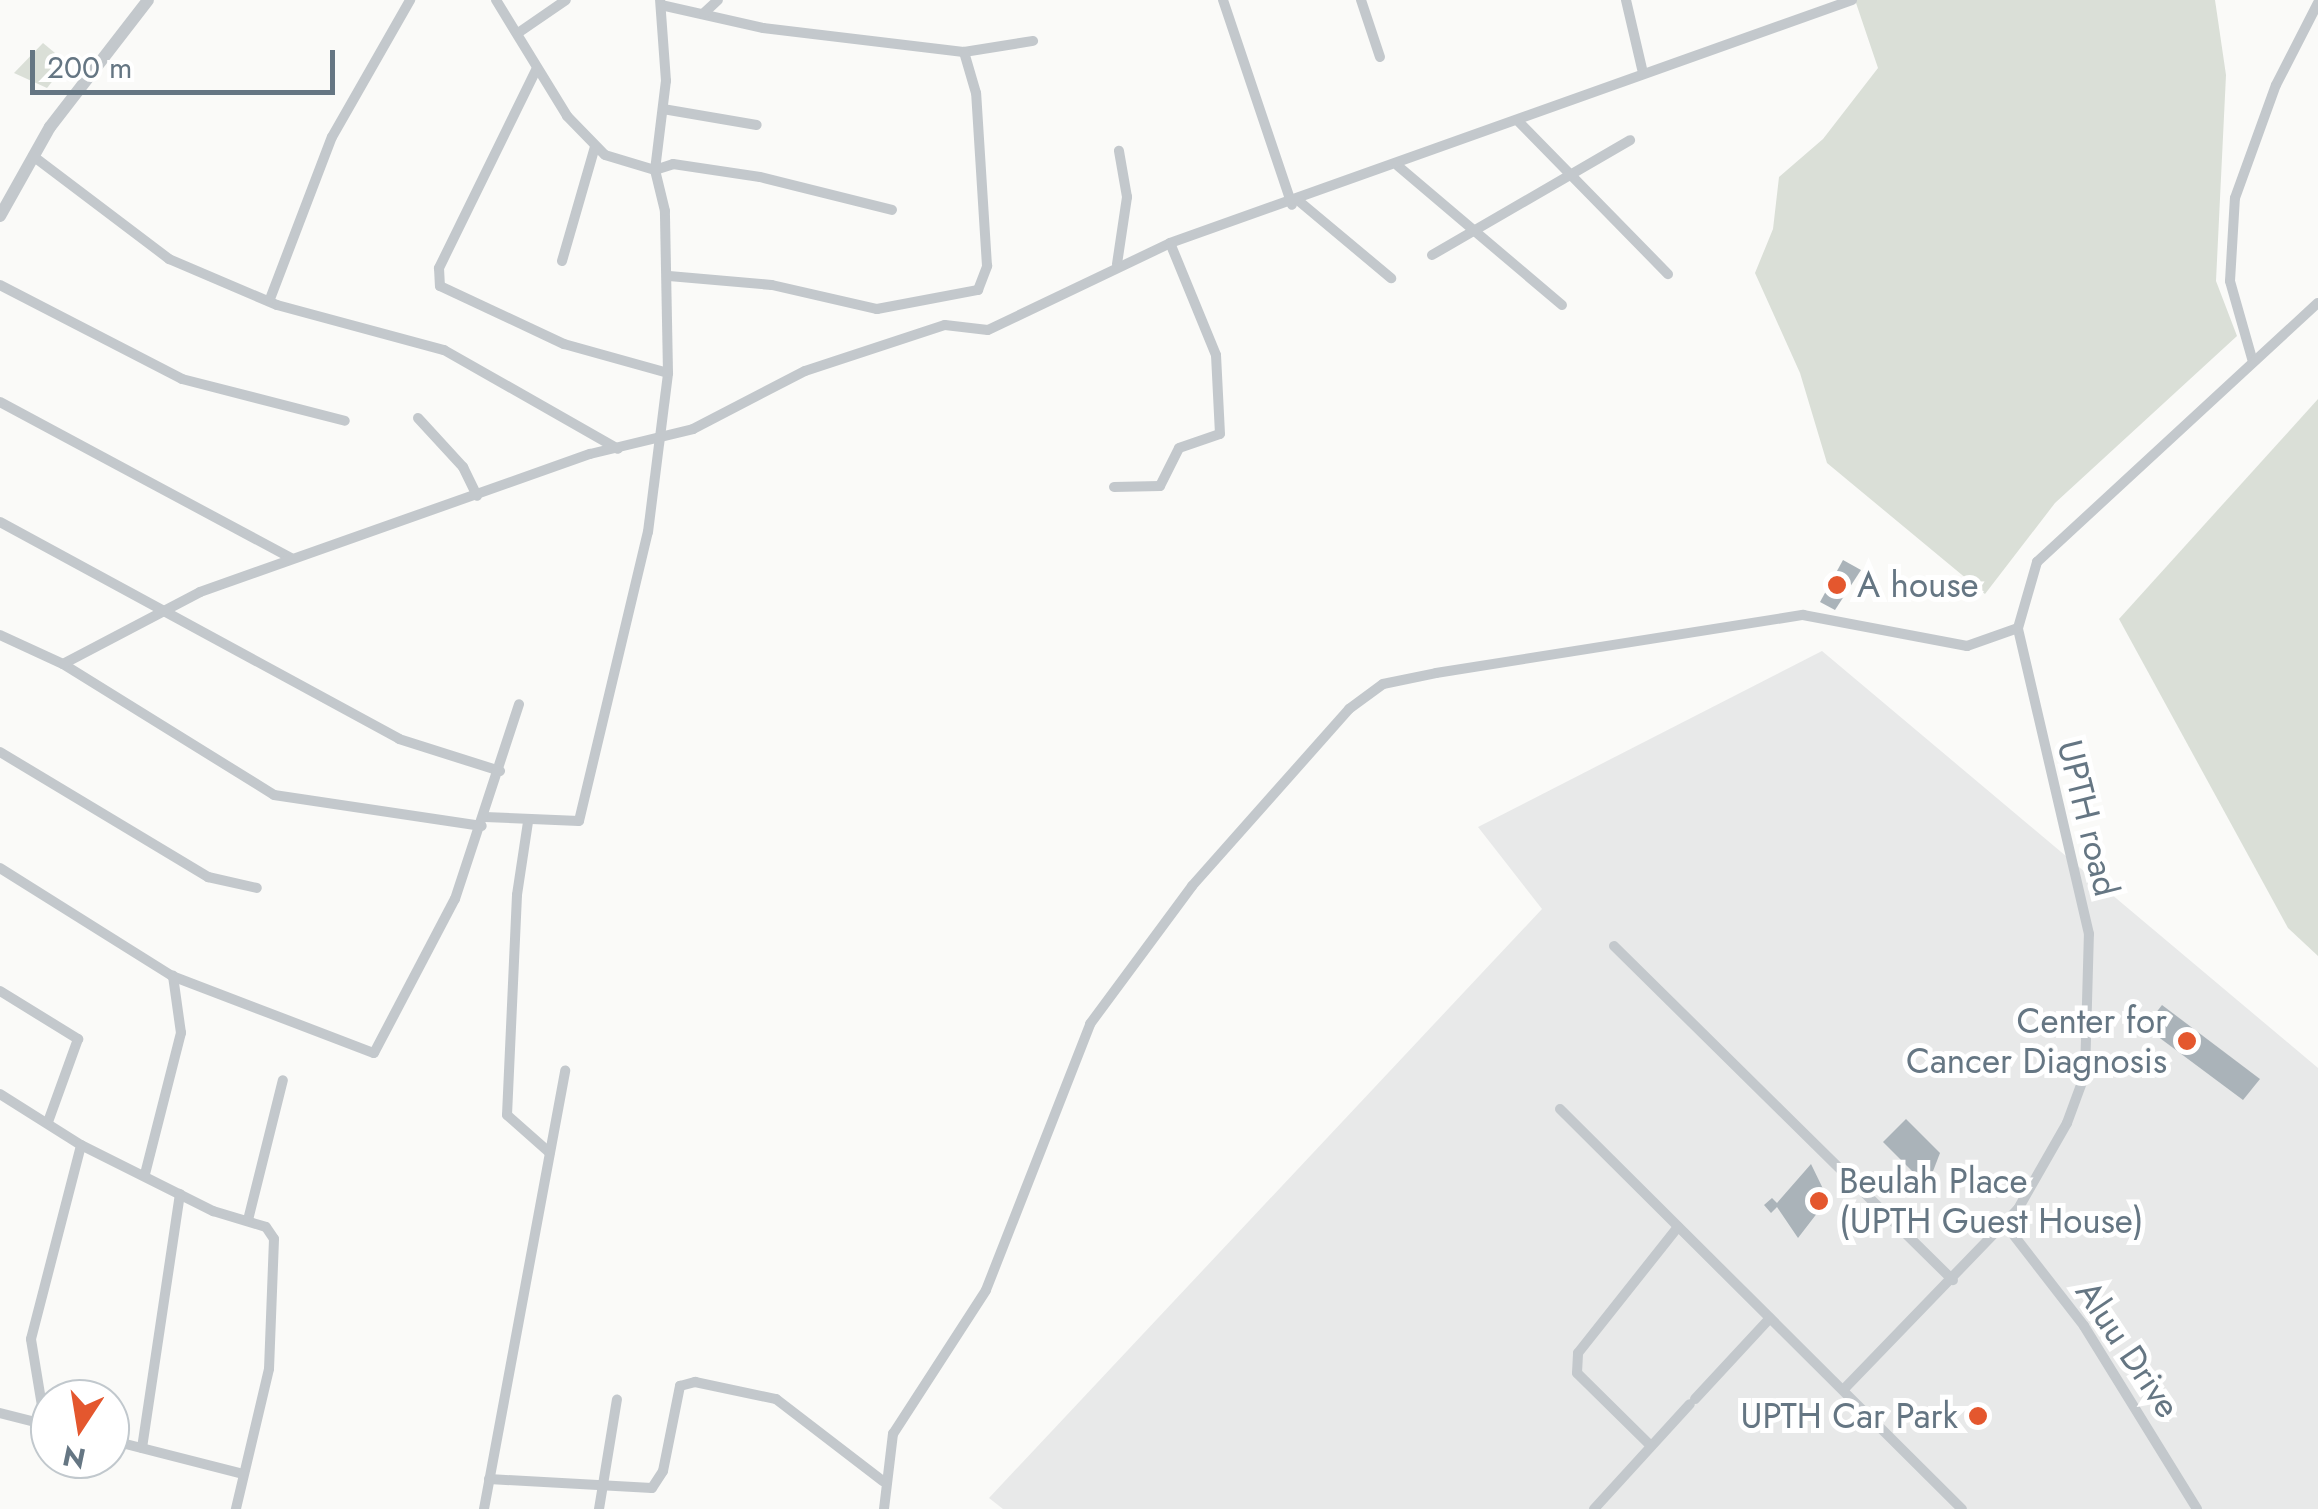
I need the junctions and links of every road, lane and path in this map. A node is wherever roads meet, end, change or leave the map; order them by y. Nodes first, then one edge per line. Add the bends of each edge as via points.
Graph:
1 (148, 0) edge
2 (410, 0) edge
3 (496, 0) edge
4 (566, 0) edge
5 (718, 0) edge
6 (1223, 0) edge
7 (1362, 0) edge
8 (1626, 0) edge
9 (1852, 0) edge
10 (660, 3) edge
11 (2318, 3) edge
12 (704, 13) junction
13 (518, 33) junction
14 (1033, 41) dead end
15 (964, 52) junction
16 (1380, 57) dead end
17 (537, 68) junction
18 (1642, 69) junction
19 (663, 109) junction
20 (1519, 122) junction
21 (757, 125) dead end
22 (1630, 140) dead end
23 (595, 146) junction
24 (1119, 151) dead end
25 (32, 156) junction
26 (1398, 166) junction
27 (655, 170) junction
28 (1570, 175) junction
29 (1296, 204) junction
30 (892, 210) dead end
31 (1, 213) edge
32 (1478, 228) junction
33 (1170, 243) junction
34 (1432, 256) dead end
35 (562, 261) dead end
36 (1117, 264) junction
37 (1668, 274) dead end
38 (668, 276) junction
39 (1391, 278) dead end
40 (0, 285) edge
41 (270, 299) junction
42 (2318, 303) edge
43 (1562, 306) dead end
44 (2253, 362) junction
45 (668, 373) junction
46 (0, 402) edge
47 (418, 418) dead end
48 (345, 422) dead end
49 (662, 435) junction
50 (618, 449) junction
51 (1114, 486) dead end
52 (477, 496) junction
53 (0, 522) edge
54 (291, 558) junction
55 (172, 609) junction
56 (2018, 628) junction
57 (0, 635) edge
58 (63, 664) junction
59 (519, 704) dead end
60 (0, 752) edge
61 (500, 771) junction
62 (483, 822) junction
63 (528, 822) junction
64 (0, 868) edge
65 (257, 888) dead end
66 (1614, 946) dead end
67 (172, 976) junction
68 (0, 992) edge
69 (565, 1070) dead end
70 (282, 1080) dead end
71 (0, 1094) edge
72 (1560, 1109) dead end
73 (48, 1122) junction
74 (81, 1145) junction
75 (550, 1153) junction
76 (145, 1174) junction
77 (180, 1194) junction
78 (248, 1220) junction
79 (2005, 1224) junction
80 (1678, 1227) junction
81 (1953, 1280) junction
82 (1770, 1318) junction
83 (39, 1379) edge
84 (1845, 1388) junction
85 (616, 1399) dead end
86 (0, 1412) edge
87 (30, 1420) edge
88 (1650, 1444) junction
89 (130, 1445) edge
90 (142, 1448) junction
91 (243, 1474) junction
92 (489, 1479) junction
93 (884, 1480) junction
94 (602, 1489) junction
95 (236, 1509) edge
96 (484, 1509) edge
97 (598, 1509) edge
98 (884, 1509) edge
99 (1594, 1509) edge
100 (1962, 1509) edge
101 (2198, 1509) edge

1 - 25 street
2 - 41 street via 332,137
3 - 13 street
4 - 13 street
5 - 12 street
6 - 29 street
7 - 16 street
8 - 18 street
9 - 18 street
10 - 12 street
10 - 19 street
11 - 44 street via 2276,85 2235,198 2230,281
12 - 15 street via 763,28
13 - 17 street
14 - 15 street
15 - 38 street via 976,93 987,266 978,290 877,309 772,285
17 - 23 street
17 - 45 street via 439,268 440,286 564,344
18 - 20 street
19 - 21 street
19 - 27 street
20 - 26 street
20 - 28 street
22 - 28 street
23 - 27 street
23 - 35 street
24 - 36 street via 1127,197
25 - 31 street
25 - 41 street via 132,238
26 - 29 street
26 - 32 street
27 - 30 street via 672,164 760,178
27 - 38 street
28 - 32 street
28 - 37 street
29 - 33 street
29 - 39 street
32 - 34 street
32 - 43 street
33 - 36 street
33 - 51 street via 1216,355 1220,434 1179,448 1160,486
36 - 49 street via 988,330 945,325 805,371 722,416
38 - 45 street
40 - 48 street via 182,380
41 - 50 street via 444,350
42 - 44 street, UPTH road
44 - 56 street, UPTH road via 2037,562
45 - 49 street
46 - 54 street
47 - 52 street via 463,466
49 - 50 street
49 - 63 street via 648,532 579,820
50 - 52 street
52 - 54 street
53 - 55 street
54 - 55 street
55 - 58 street
55 - 61 street via 399,739
56 - 79 street, UPTH road via 2093,980 2084,1074 2073,1106
56 - 93 street via 1967,646 1803,615 1382,684 1192,886 1090,1024 986,1290 964,1334 906,1405
57 - 58 street
58 - 62 street via 274,794
59 - 61 street
60 - 65 street via 208,877
61 - 62 street
62 - 63 street
62 - 67 street via 433,952 374,1053
63 - 75 street via 517,895 507,1115
64 - 67 street
66 - 81 street
67 - 76 street via 180,1033
68 - 73 street via 78,1039
69 - 75 street
70 - 78 street
71 - 73 street
72 - 80 street
73 - 74 street
74 - 76 street
74 - 83 street via 32,1339
75 - 92 street
76 - 77 street
77 - 78 street
77 - 90 street
78 - 91 street via 274,1239 277,1298
79 - 81 street, UPTH road
79 - 101 street, Aluu Drive via 2084,1326
80 - 82 street
80 - 88 street via 1578,1354 1577,1372
81 - 84 street, UPTH road
82 - 84 street
82 - 88 street
84 - 100 street
85 - 94 street
86 - 87 street
88 - 99 street
89 - 90 street
90 - 91 street
91 - 95 street
92 - 94 street
92 - 96 street
93 - 94 street via 776,1399 695,1382 680,1386 656,1484
93 - 98 street
94 - 97 street

